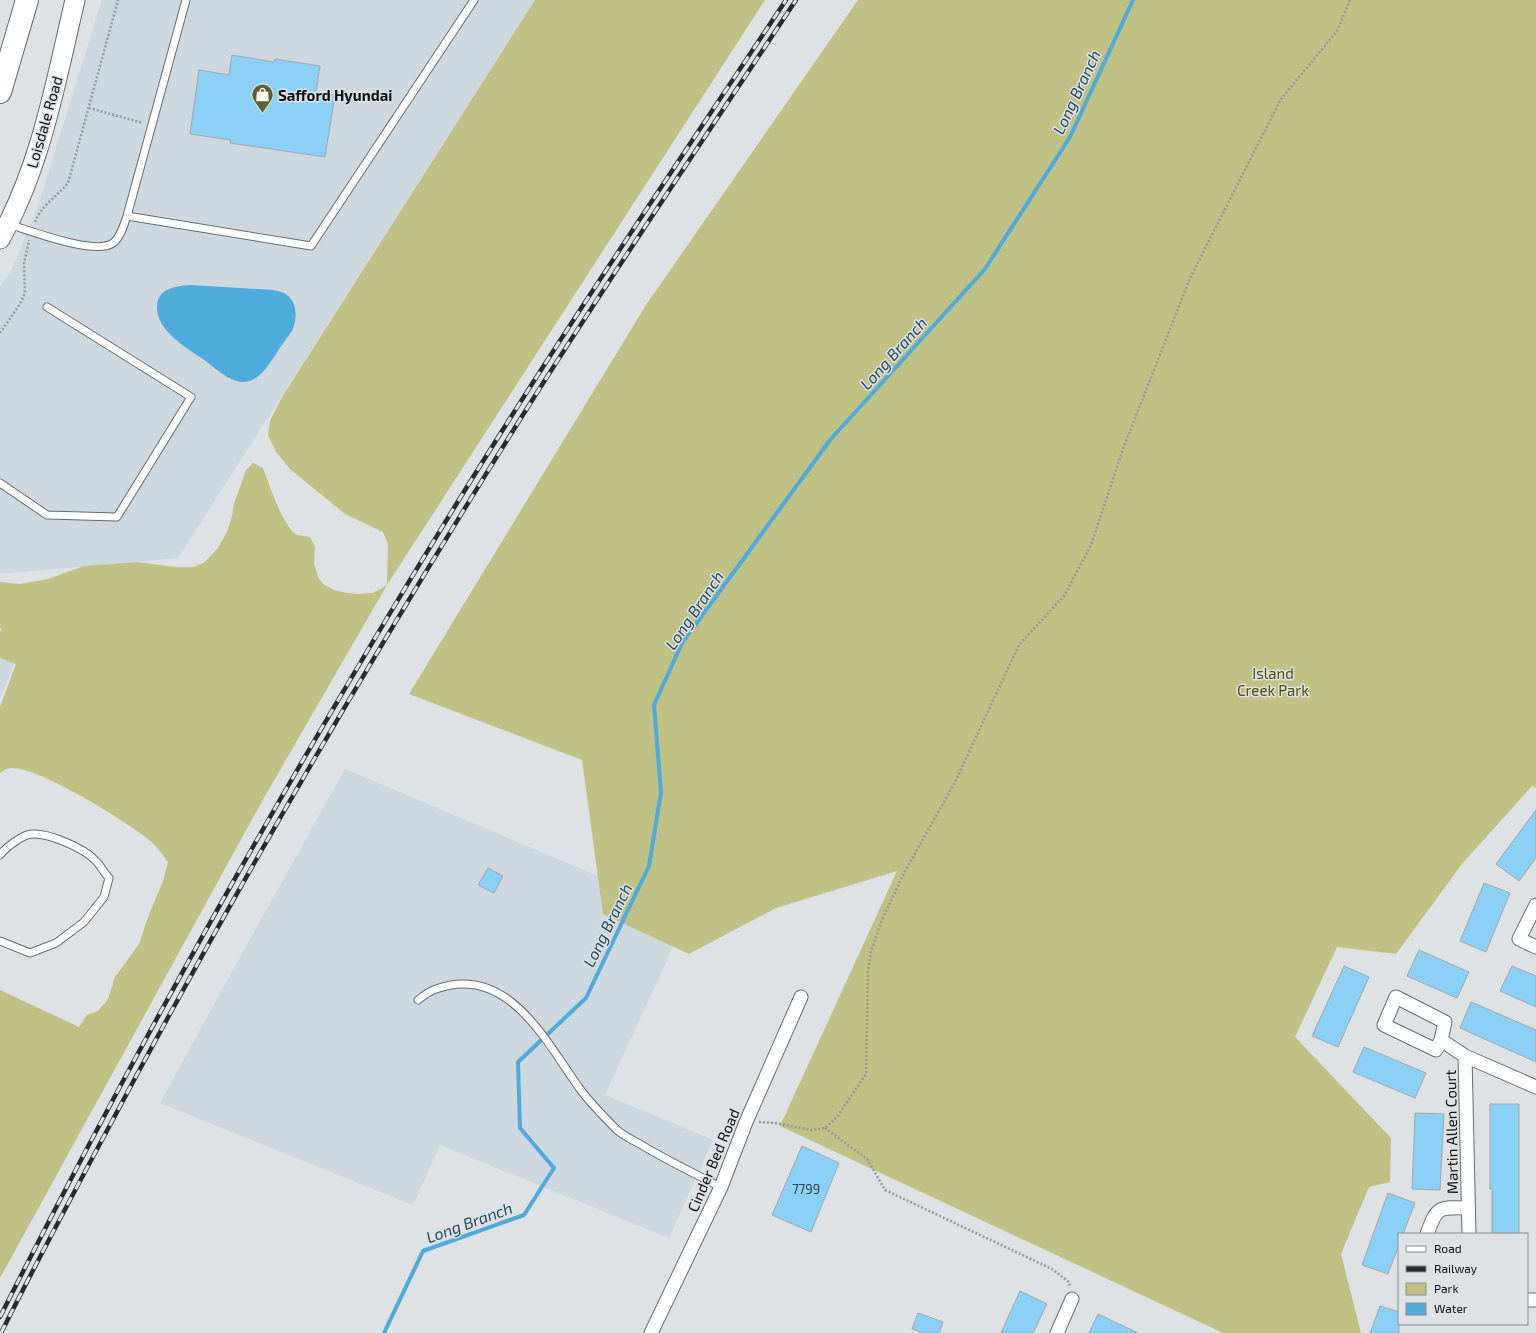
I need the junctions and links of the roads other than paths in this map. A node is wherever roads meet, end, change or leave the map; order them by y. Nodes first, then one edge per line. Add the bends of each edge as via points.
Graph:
1 (27, 0) edge
2 (75, 0) edge
3 (186, 0) edge
4 (474, 0) edge
5 (0, 92) edge
6 (127, 216) junction
7 (4, 232) edge
8 (47, 307) dead end
9 (0, 483) edge
10 (0, 855) edge
11 (1536, 905) edge
12 (0, 941) edge
13 (1536, 947) edge
14 (801, 997) dead end
15 (418, 1000) dead end
16 (1441, 1040) junction
17 (1465, 1056) junction
18 (1536, 1087) edge
19 (721, 1187) junction
20 (1468, 1208) junction
21 (1427, 1233) edge
22 (1469, 1233) edge
23 (1072, 1299) road end
24 (651, 1333) edge
25 (1057, 1333) edge

1 - 5 highway
2 - 7 main road, Loisdale Road via 34,160
3 - 6 lane
4 - 6 lane via 311,246
6 - 7 lane via 114,243 101,247 77,245 32,231
8 - 9 lane via 190,397 117,517 47,515
10 - 12 lane via 4,849 28,835 50,836 73,845 96,860 109,878 104,897 84,922 56,943 30,954
11 - 13 street via 1519,939
14 - 19 street, Cinder Bed Road via 746,1122
15 - 19 lane via 435,989 462,984 496,992 512,1002 542,1033 581,1090 618,1131 674,1164
16 - 16 street via 1446,1022 1396,997 1384,1025 1436,1050
16 - 17 street
17 - 18 street
17 - 20 street, Martin Allen Court
19 - 24 street, Cinder Bed Road
20 - 21 street, Martin Allen Court via 1445,1207 1434,1215
20 - 22 street, Martin Allen Court
23 - 25 street

